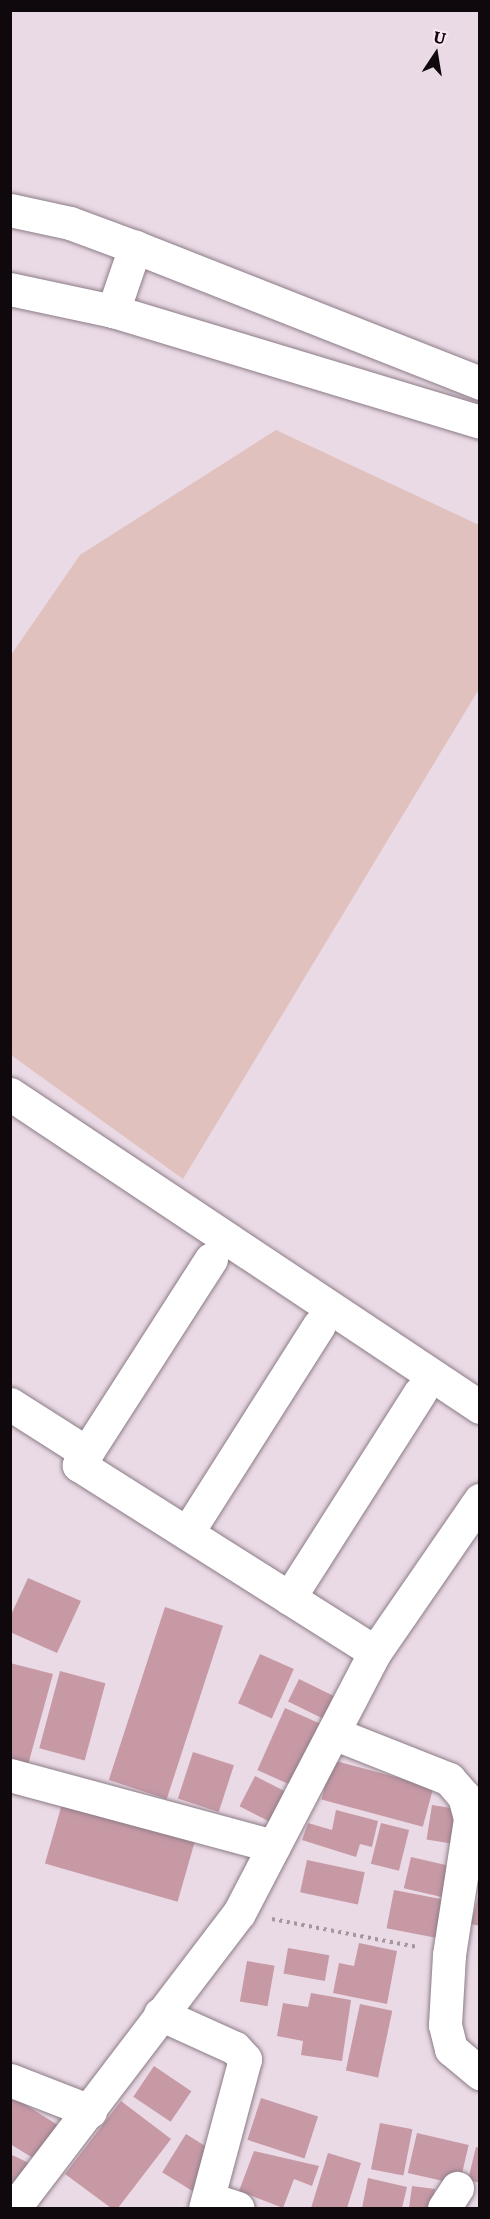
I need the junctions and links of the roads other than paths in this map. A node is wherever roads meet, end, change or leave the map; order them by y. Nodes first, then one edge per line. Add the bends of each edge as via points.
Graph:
1 (10, 210) edge
2 (135, 247) junction
3 (10, 289) edge
4 (113, 310) junction
5 (480, 383) edge
6 (480, 422) edge
7 (10, 1094) edge
8 (210, 1259) dead end
9 (319, 1325) dead end
10 (420, 1392) dead end
11 (10, 1404) edge
12 (480, 1407) edge
13 (87, 1453) junction
14 (480, 1500) edge
15 (187, 1533) junction
16 (289, 1598) junction
17 (375, 1652) junction
18 (333, 1733) junction
19 (10, 1775) edge
20 (274, 1846) junction
21 (160, 2014) junction
22 (480, 2073) edge
23 (10, 2080) edge
24 (90, 2111) junction
25 (218, 2205) edge
26 (14, 2208) edge

1 - 2 street via 70,223
2 - 4 street
2 - 5 street
3 - 4 street
4 - 6 street
7 - 12 street
8 - 13 street
9 - 15 street
10 - 16 street
11 - 13 street
13 - 15 street via 79,1465
14 - 17 street
15 - 16 street
16 - 17 street
17 - 18 street
18 - 20 street
18 - 22 street via 449,1779 464,1796 470,1819 449,1955 449,2041
19 - 20 street
20 - 21 street via 239,1913
21 - 24 street
21 - 25 street via 235,2048 244,2059
23 - 24 street
24 - 26 street

